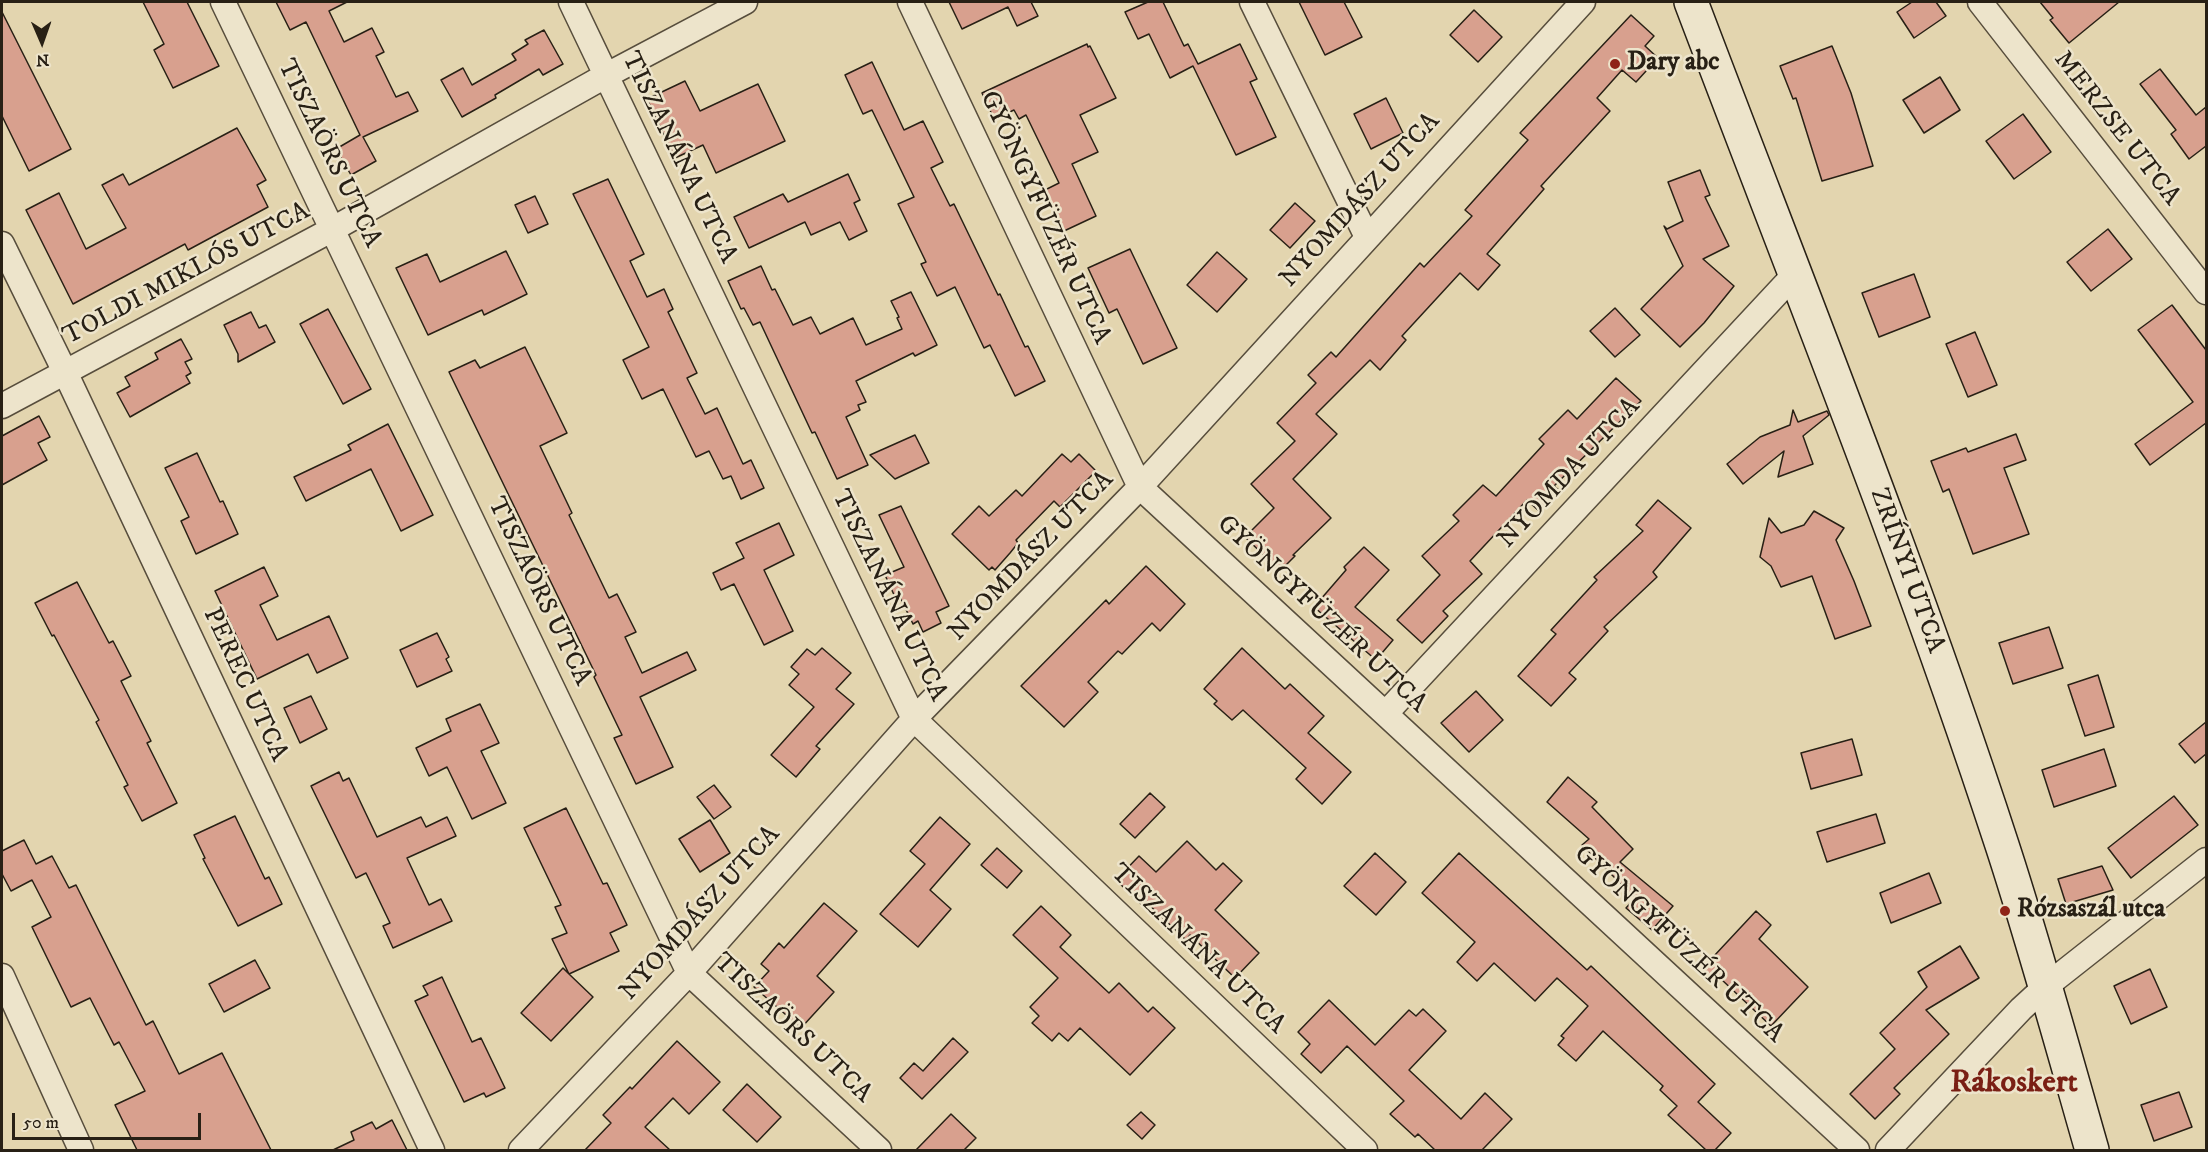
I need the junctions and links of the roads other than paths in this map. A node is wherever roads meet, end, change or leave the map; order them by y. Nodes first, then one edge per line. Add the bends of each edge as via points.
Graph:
1 (223, 2) edge
2 (571, 2) edge
3 (745, 2) edge
4 (909, 2) edge
5 (1252, 2) edge
6 (1582, 2) edge
7 (1690, 2) edge
8 (1980, 2) edge
9 (607, 75) junction
10 (333, 229) junction
11 (1367, 237) junction
12 (2, 244) edge
13 (1795, 274) junction
14 (2206, 292) edge
15 (65, 372) junction
16 (2, 406) edge
17 (1140, 487) junction
18 (1386, 713) junction
19 (914, 719) junction
20 (2206, 860) edge
21 (689, 973) junction
22 (2, 976) edge
23 (2045, 987) junction
24 (80, 1150) edge
25 (432, 1150) edge
26 (521, 1150) edge
27 (879, 1150) edge
28 (1365, 1150) edge
29 (1857, 1150) edge
30 (1888, 1150) edge
31 (2092, 1150) edge

1 - 10 street, TISZAÖRS UTCA
2 - 9 street, TISZANÁNA UTCA
3 - 9 street, TOLDI MIKLÓS UTCA
4 - 17 street, GYÖNGYFÜZÉR UTCA
5 - 11 street
6 - 11 street, NYOMDÁSZ UTCA
7 - 13 main road, ZRÍNYI UTCA
8 - 14 street, MERZSE UTCA
9 - 10 street, TOLDI MIKLÓS UTCA
9 - 19 street, TISZANÁNA UTCA
10 - 15 street, TOLDI MIKLÓS UTCA
10 - 21 street, TISZAÖRS UTCA
11 - 17 street, NYOMDÁSZ UTCA
12 - 15 street, PEREC UTCA
13 - 18 street, NYOMDA UTCA
13 - 23 main road, ZRÍNYI UTCA via 1954,707
15 - 16 street, TOLDI MIKLÓS UTCA
15 - 25 street, PEREC UTCA
17 - 18 street, GYÖNGYFÜZÉR UTCA
17 - 19 street, NYOMDÁSZ UTCA
18 - 29 street, GYÖNGYFÜZÉR UTCA
19 - 21 street, NYOMDÁSZ UTCA
19 - 28 street, TISZANÁNA UTCA
20 - 23 street
21 - 26 street, NYOMDÁSZ UTCA
21 - 27 street, TISZAÖRS UTCA
22 - 24 street
23 - 30 street
23 - 31 main road, ZRÍNYI UTCA

